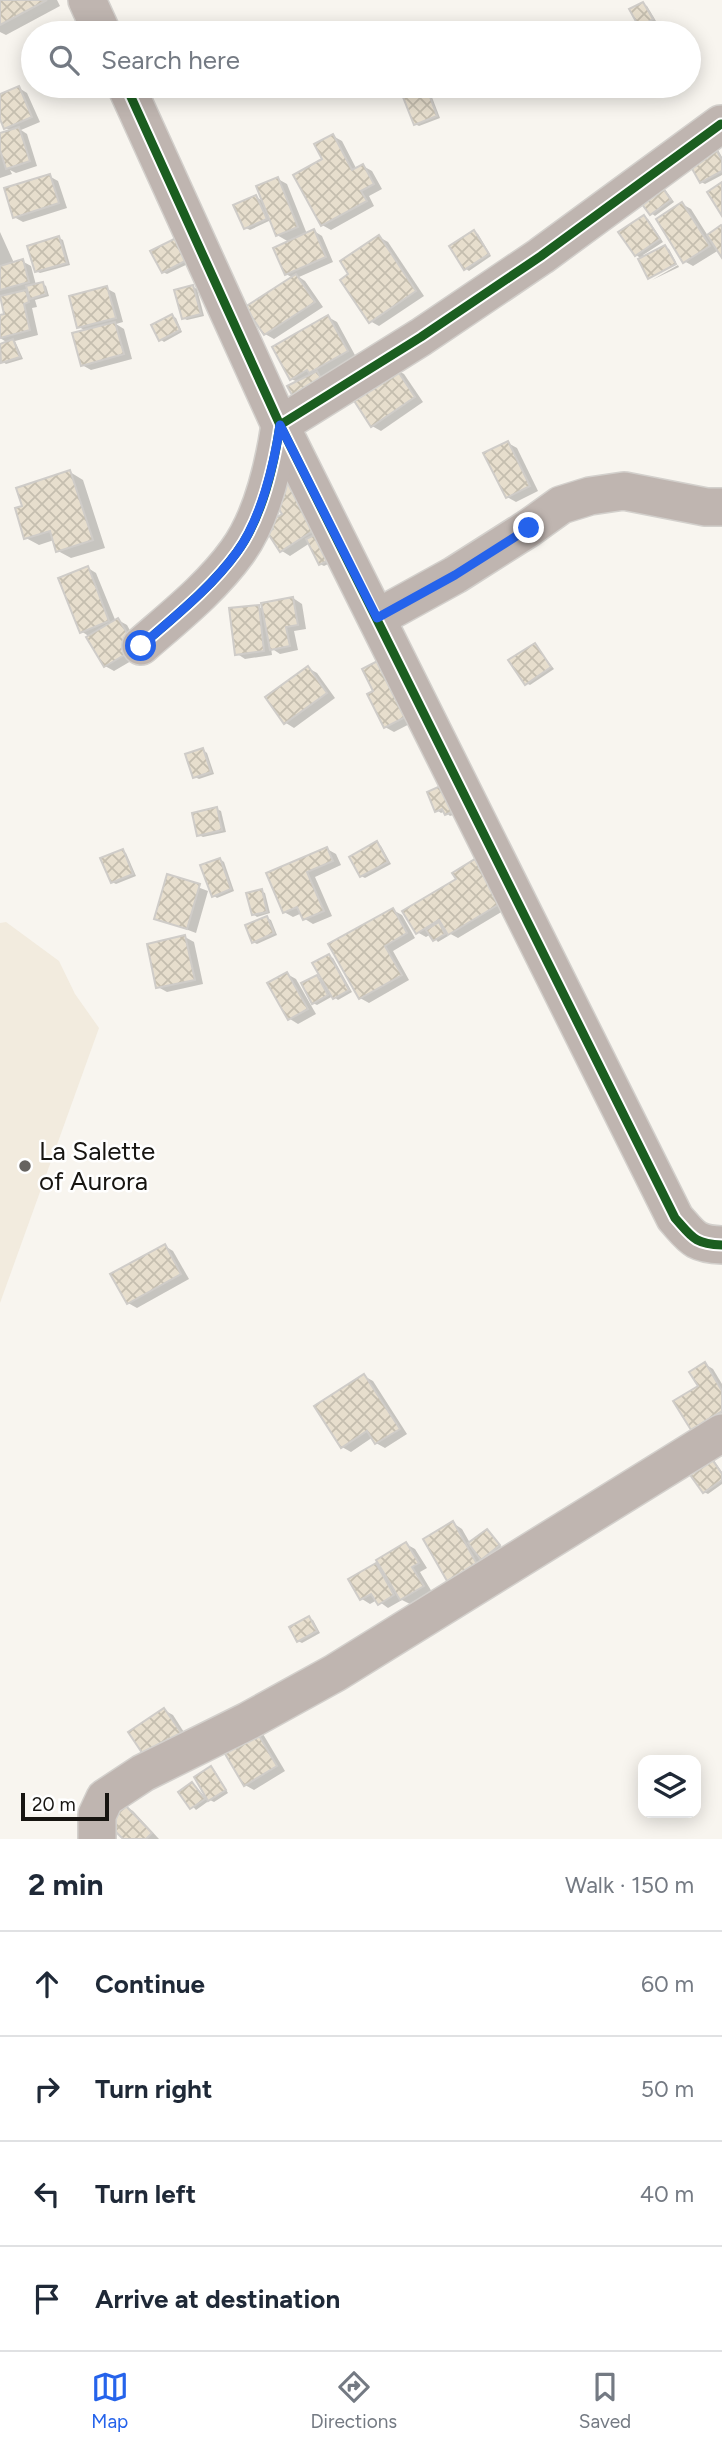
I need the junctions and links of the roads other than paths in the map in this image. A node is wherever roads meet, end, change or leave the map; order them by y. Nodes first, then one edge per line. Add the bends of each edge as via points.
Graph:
1 (87, 0) edge
2 (97, 21) edge
3 (131, 98) edge
4 (721, 124) edge
5 (280, 425) junction
6 (722, 507) edge
7 (377, 618) junction
8 (141, 646) dead end
9 (722, 1244) edge
10 (722, 1433) edge
11 (97, 1839) edge

1 - 2 street
3 - 5 street
4 - 5 street via 541,256
5 - 7 street
5 - 8 street via 262,503 238,551
6 - 7 street via 624,491 561,505 455,575
7 - 9 street via 674,1218 693,1238
10 - 11 street via 335,1673 143,1773 105,1798 97,1815

